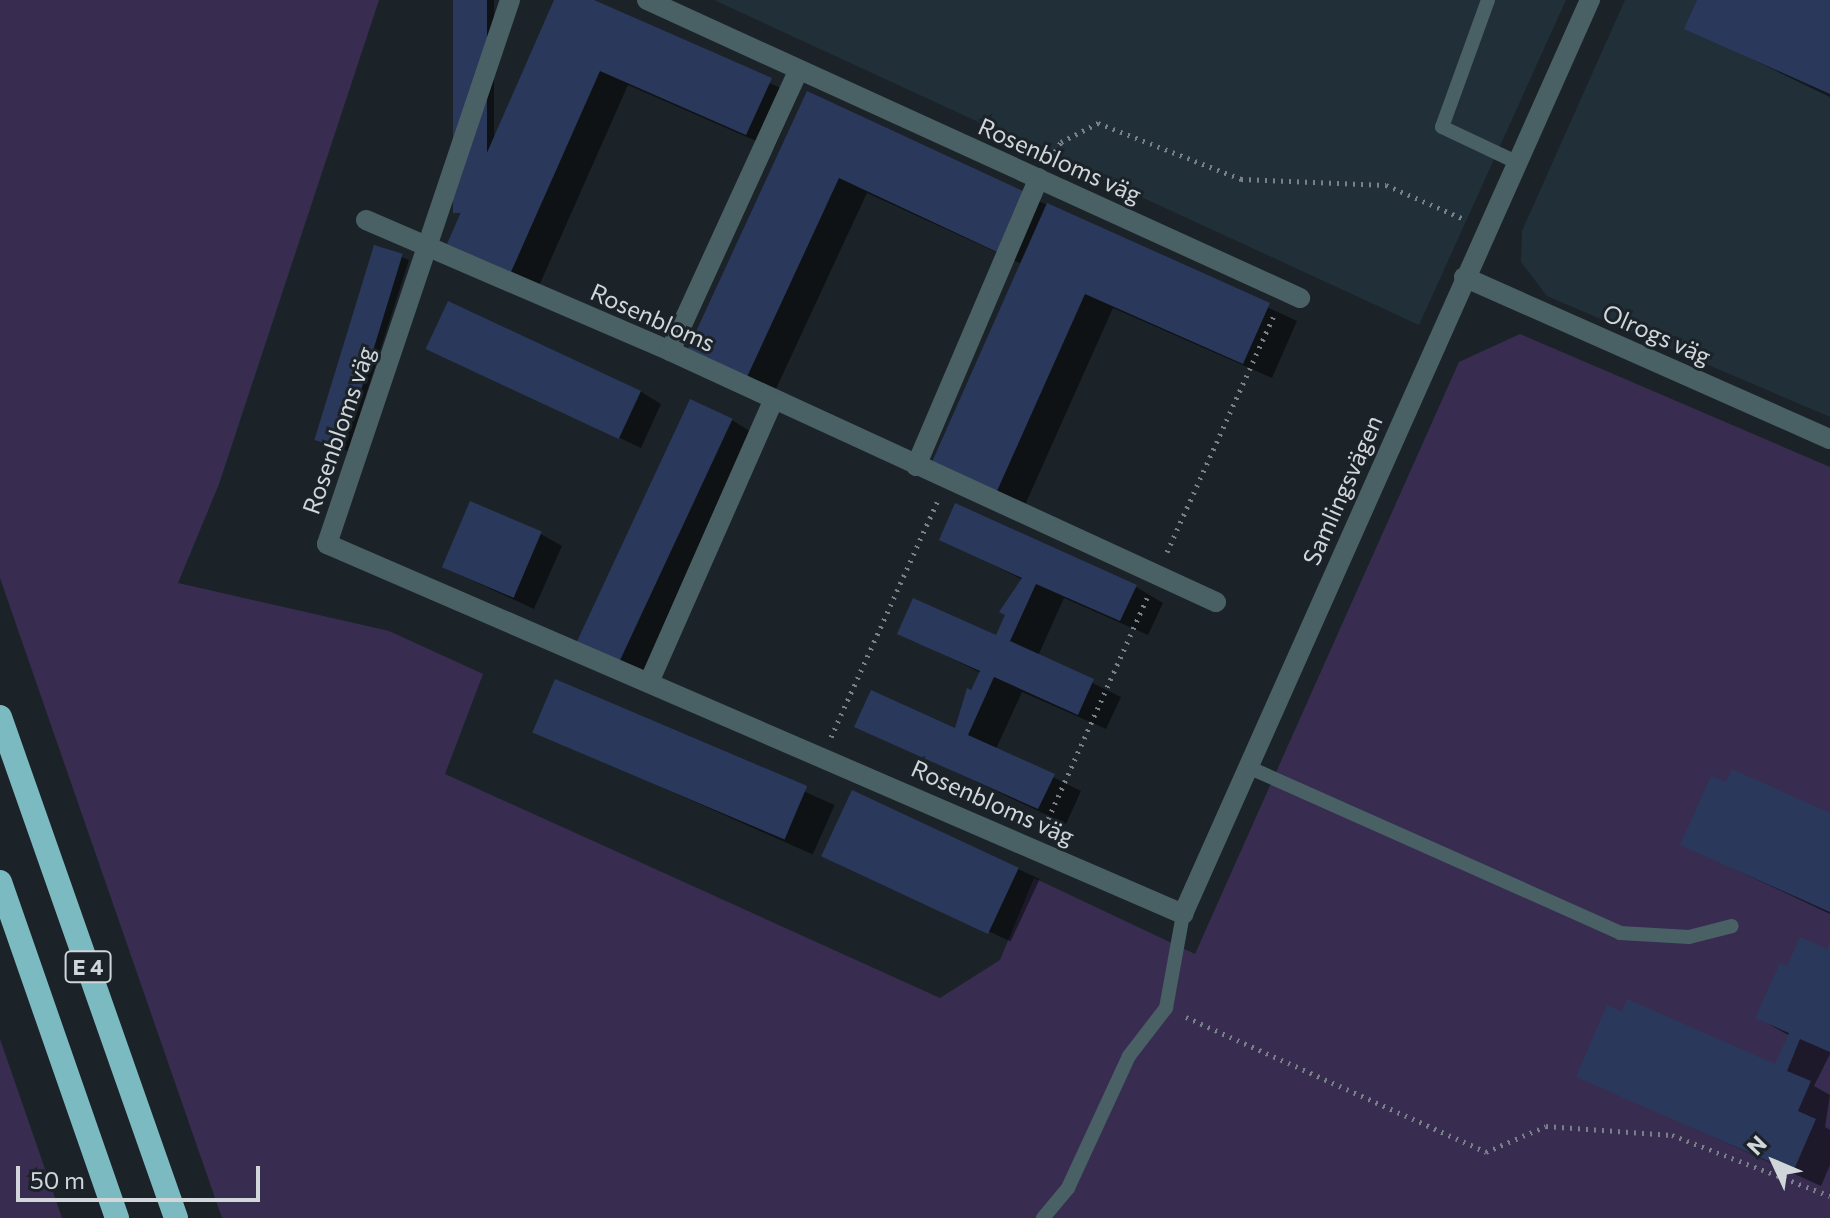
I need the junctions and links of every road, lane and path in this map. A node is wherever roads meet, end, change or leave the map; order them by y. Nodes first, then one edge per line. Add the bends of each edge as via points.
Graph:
1 (510, 0) edge
2 (647, 0) edge
3 (1488, 0) edge
4 (1590, 0) edge
5 (798, 71) junction
6 (1514, 161) junction
7 (1039, 178) junction
8 (366, 220) dead end
9 (1485, 229) junction
10 (428, 247) junction
11 (1464, 277) junction
12 (1300, 298) dead end
13 (670, 351) junction
14 (773, 401) junction
15 (1830, 439) edge
16 (916, 466) junction
17 (947, 480) junction
18 (1216, 602) dead end
19 (650, 680) junction
20 (0, 717) edge
21 (822, 756) junction
22 (1248, 767) junction
23 (0, 882) edge
24 (1183, 914) junction
25 (1732, 926) dead end
26 (1166, 1008) junction
27 (1830, 1196) edge
28 (117, 1218) edge
29 (176, 1218) edge
30 (1043, 1218) edge

1 - 10 street, Rosenbloms väg
2 - 5 street, Rosenbloms väg
3 - 6 lane via 1442,127
4 - 6 street, Samlingsvägen
5 - 7 street, Rosenbloms väg
5 - 13 street
6 - 9 street, Samlingsvägen
7 - 9 path via 1061,142 1098,123 1241,179 1386,185
7 - 12 street, Rosenbloms väg
7 - 16 street
8 - 10 street, Rosenbloms
9 - 11 street, Samlingsvägen
10 - 13 street, Rosenbloms
10 - 19 street, Rosenbloms väg via 327,544
11 - 15 street, Olrogs väg
11 - 22 street, Samlingsvägen
13 - 14 street, Rosenbloms
14 - 16 street, Rosenbloms
14 - 19 street
16 - 17 street, Rosenbloms
17 - 18 street, Rosenbloms
17 - 21 path
19 - 21 street, Rosenbloms väg
20 - 29 highway, E 4
21 - 24 street, Rosenbloms väg
22 - 24 street, Samlingsvägen
22 - 25 lane via 1620,933 1689,937
23 - 28 highway, E 4
24 - 26 lane
26 - 27 path via 1486,1152 1546,1126 1672,1135
26 - 30 lane via 1129,1056 1081,1163

